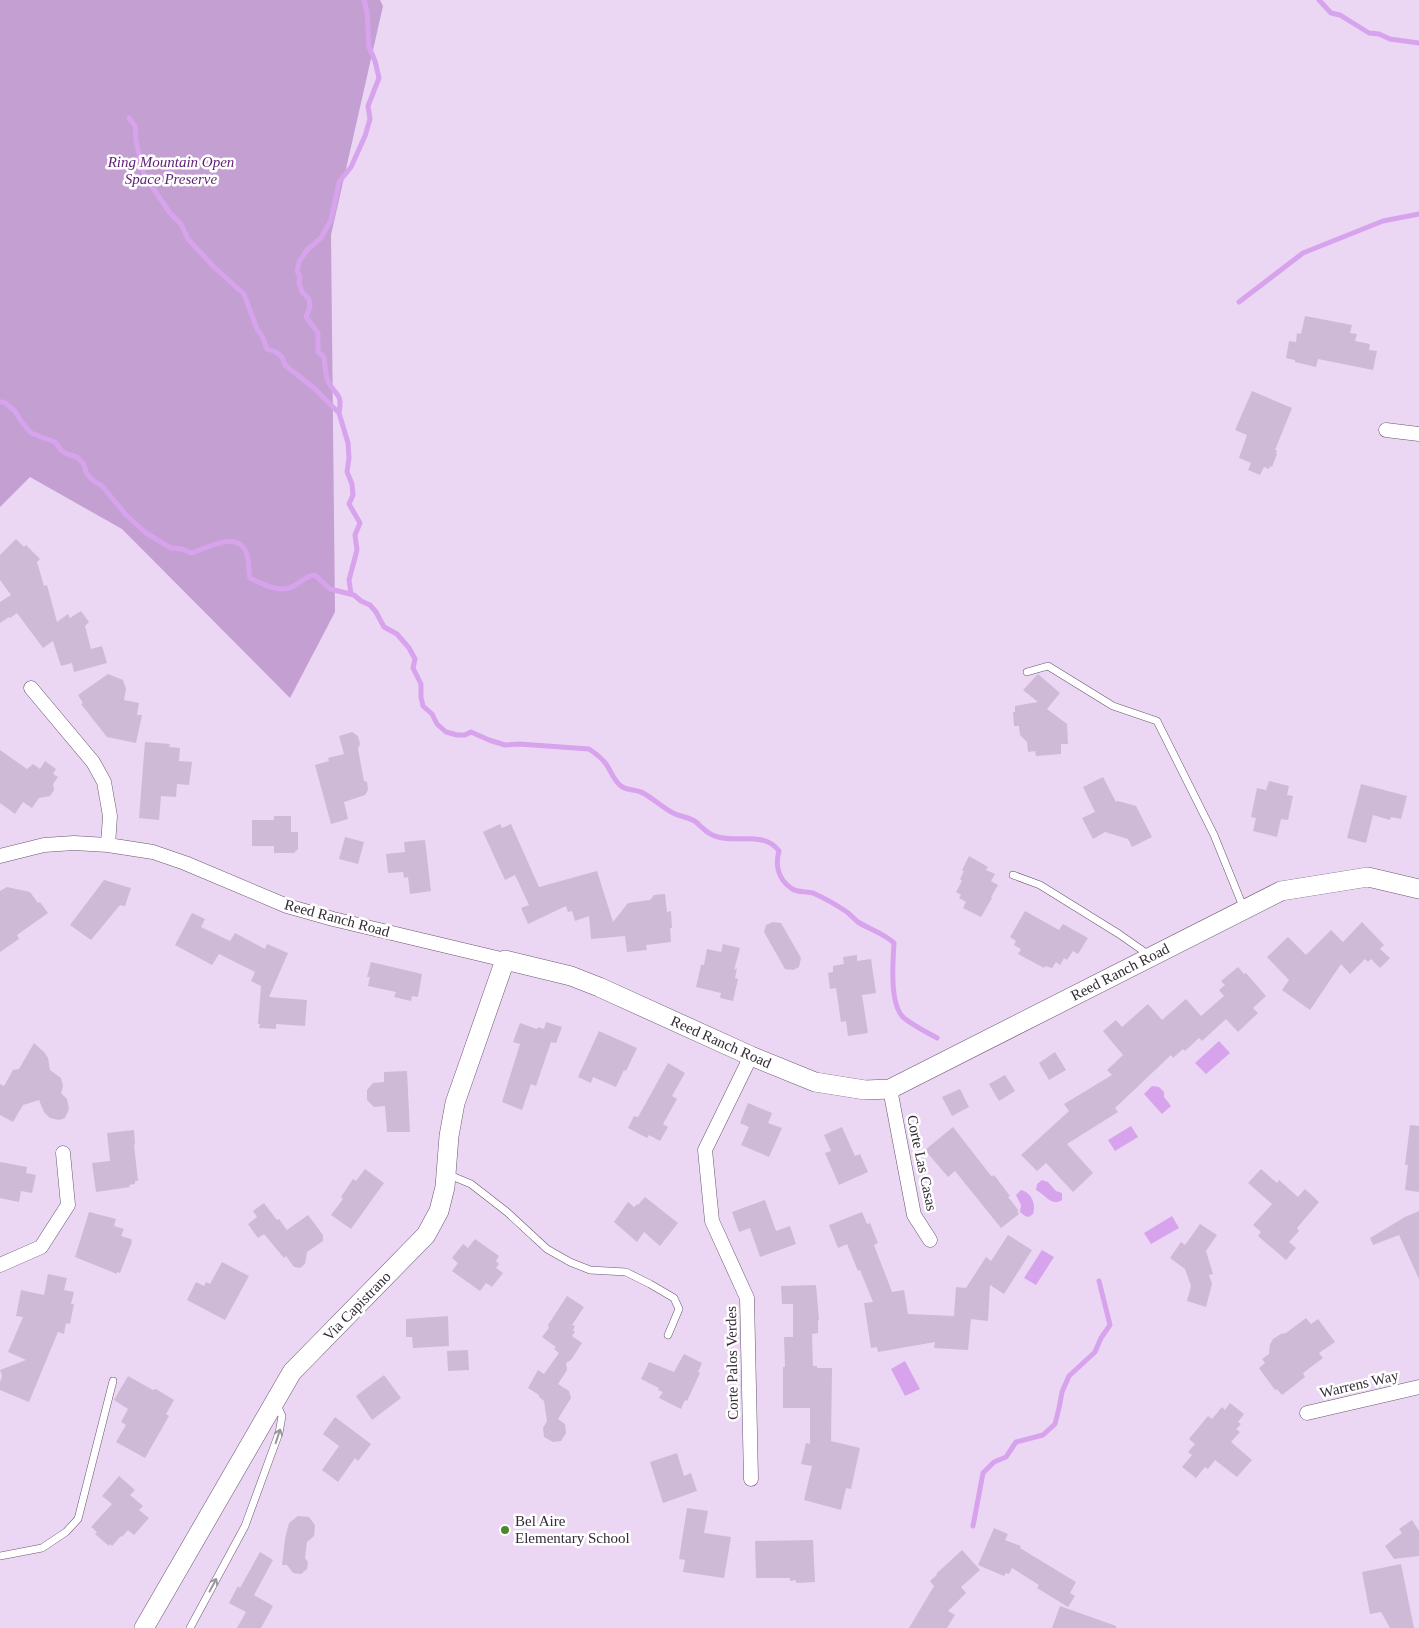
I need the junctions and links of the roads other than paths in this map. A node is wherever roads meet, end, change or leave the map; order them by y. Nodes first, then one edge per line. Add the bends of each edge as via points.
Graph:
1 (1386, 430) dead end
2 (1419, 434) edge
3 (1027, 672) dead end
4 (31, 688) dead end
5 (108, 846) junction
6 (0, 856) edge
7 (1013, 875) dead end
8 (1419, 889) edge
9 (1244, 910) junction
10 (1151, 957) junction
11 (505, 960) junction
12 (751, 1056) junction
13 (890, 1088) junction
14 (63, 1153) dead end
15 (446, 1173) junction
16 (930, 1240) dead end
17 (0, 1264) edge
18 (668, 1335) dead end
19 (113, 1381) dead end
20 (1419, 1387) edge
21 (275, 1402) junction
22 (1307, 1413) dead end
23 (751, 1479) dead end
24 (0, 1556) edge
25 (144, 1628) edge
26 (190, 1628) edge

1 - 2 street
3 - 9 lane via 1048,666 1113,706 1157,721 1214,835
4 - 5 street via 93,762 104,782 110,816
5 - 6 street, Reed Ranch Road via 44,845
5 - 11 street, Reed Ranch Road via 169,857 287,906
7 - 10 lane via 1040,884
8 - 9 street, Reed Ranch Road via 1368,877 1281,891
9 - 10 street, Reed Ranch Road
10 - 13 street, Reed Ranch Road
11 - 12 street, Reed Ranch Road via 600,987
11 - 15 street, Via Capistrano via 455,1103
12 - 13 street, Reed Ranch Road via 815,1082 864,1090
12 - 23 street, Corte Palos Verdes via 705,1150 712,1221 746,1298
13 - 16 street, Corte Las Casas via 914,1215
14 - 17 street via 68,1205 41,1247
15 - 18 lane via 471,1184 547,1249 570,1262 590,1270 626,1272 674,1298 679,1309
15 - 21 street, Via Capistrano via 439,1211 426,1235 292,1372
19 - 24 lane via 78,1519 66,1532 42,1548
20 - 22 street, Warrens Way
21 - 25 street, Via Capistrano
26 -> 21 lane via 244,1526 258,1490 281,1424 282,1416

